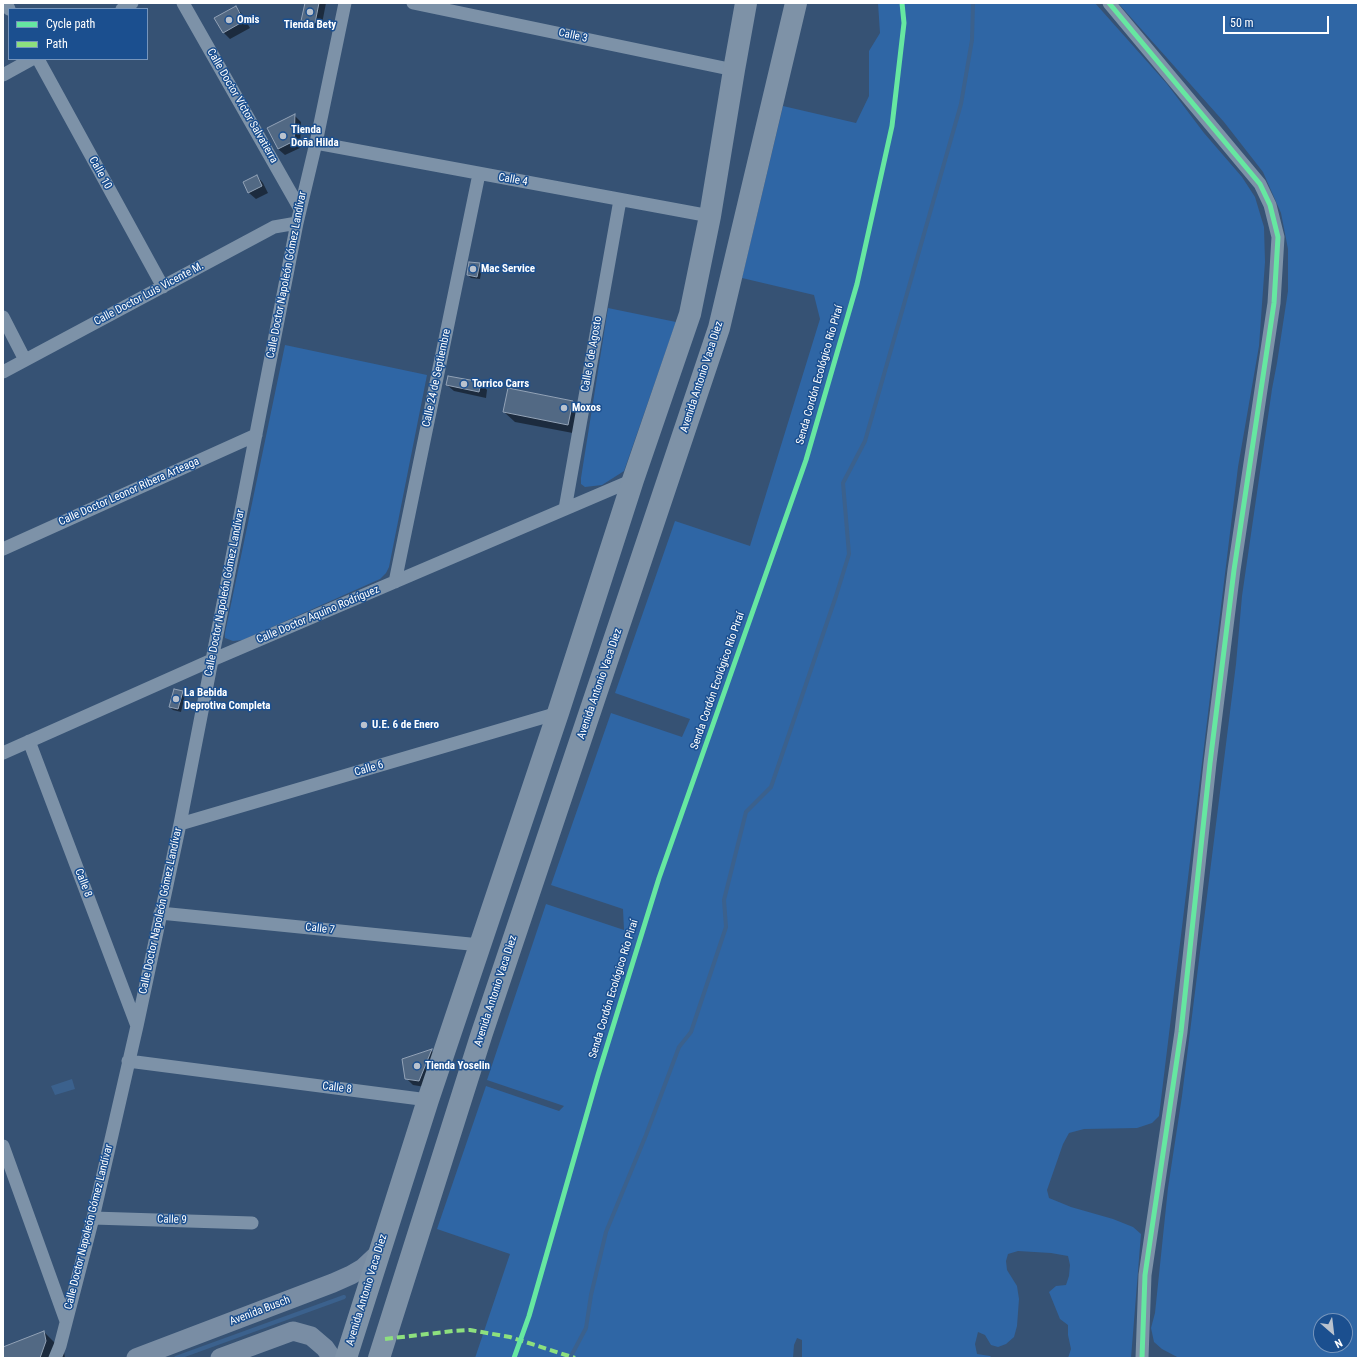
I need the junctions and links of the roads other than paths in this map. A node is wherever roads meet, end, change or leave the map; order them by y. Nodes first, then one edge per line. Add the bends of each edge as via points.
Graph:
1 (183, 3) edge
2 (345, 3) edge
3 (413, 3) edge
4 (746, 3) edge
5 (796, 3) edge
6 (1109, 3) edge
7 (30, 60) edge
8 (39, 60) edge
9 (734, 70) junction
10 (3, 75) edge
11 (316, 143) junction
12 (479, 174) junction
13 (620, 200) junction
14 (300, 209) junction
15 (710, 216) junction
16 (296, 223) junction
17 (163, 287) junction
18 (3, 317) edge
19 (25, 360) junction
20 (3, 372) edge
21 (256, 435) junction
22 (633, 480) junction
23 (565, 509) junction
24 (3, 549) edge
25 (395, 582) junction
26 (212, 660) junction
27 (558, 713) junction
28 (29, 741) junction
29 (3, 753) edge
30 (180, 824) junction
31 (160, 913) junction
32 (480, 945) junction
33 (137, 1026) junction
34 (482, 1033) junction
35 (128, 1061) junction
36 (428, 1100) junction
37 (3, 1146) edge
38 (93, 1218) junction
39 (252, 1223) dead end
40 (379, 1253) junction
41 (66, 1321) junction
42 (60, 1354) edge
43 (136, 1358) edge
44 (220, 1358) edge
45 (332, 1358) edge
46 (346, 1358) edge
47 (379, 1358) edge
48 (1142, 1358) edge

1 - 14 street, Calle Doctor Víctor Salvatierra
2 - 11 street, Calle Doctor Napoleón Gómez Landívar
3 - 9 street, Calle 3
4 - 9 highway, Avenida Antonio Vaca Diez
5 - 34 highway, Avenida Antonio Vaca Diez via 719,328
6 - 48 street via 1260,184 1270,205 1278,237 1274,303 1233,578 1181,1032 1145,1275
7 - 10 street
8 - 17 street, Calle 10
9 - 15 highway, Avenida Antonio Vaca Diez
11 - 12 street, Calle 4
11 - 14 street, Calle Doctor Napoleón Gómez Landívar
12 - 13 street, Calle 4
12 - 25 street, Calle 24 de Septiembre
13 - 15 street, Calle 4
13 - 23 street, Calle 6 de Agosto
14 - 16 street, Calle Doctor Napoleón Gómez Landívar
15 - 22 highway, Avenida Antonio Vaca Diez via 690,314
16 - 17 street, Calle Doctor Luis Vicente M. via 274,227
16 - 21 street, Calle Doctor Napoleón Gómez Landívar
17 - 19 street, Calle Doctor Luis Vicente M.
18 - 19 street
19 - 20 street, Calle Doctor Luis Vicente M.
21 - 24 street, Calle Doctor Leonor Ribera Arteaga
21 - 26 street, Calle Doctor Napoleón Gómez Landívar
22 - 23 street, Calle Doctor Aquino Rodríguez
22 - 27 highway, Avenida Antonio Vaca Diez
23 - 25 street, Calle Doctor Aquino Rodríguez
25 - 26 street, Calle Doctor Aquino Rodríguez
26 - 28 street, Calle Doctor Aquino Rodríguez
26 - 30 street, Calle Doctor Napoleón Gómez Landívar
27 - 30 street, Calle 6
27 - 32 highway, Avenida Antonio Vaca Diez
28 - 29 street, Calle Doctor Aquino Rodríguez
28 - 33 street, Calle 8
30 - 31 street, Calle Doctor Napoleón Gómez Landívar
31 - 32 street, Calle 7
31 - 33 street, Calle Doctor Napoleón Gómez Landívar
32 - 34 highway via 495,948 500,955 480,1018
32 - 36 highway, Avenida Antonio Vaca Diez
33 - 35 street, Calle Doctor Napoleón Gómez Landívar
34 - 47 highway, Avenida Antonio Vaca Diez
35 - 36 street, Calle 8
35 - 38 street, Calle Doctor Napoleón Gómez Landívar
36 - 40 highway, Avenida Antonio Vaca Diez
37 - 41 street
38 - 39 street, Calle 9
38 - 41 street, Calle Doctor Napoleón Gómez Landívar
40 - 43 main road, Avenida Busch via 363,1268 333,1284
40 - 46 highway, Avenida Antonio Vaca Diez
41 - 42 street, Calle Doctor Napoleón Gómez Landívar
44 - 45 main road via 293,1331 311,1336

